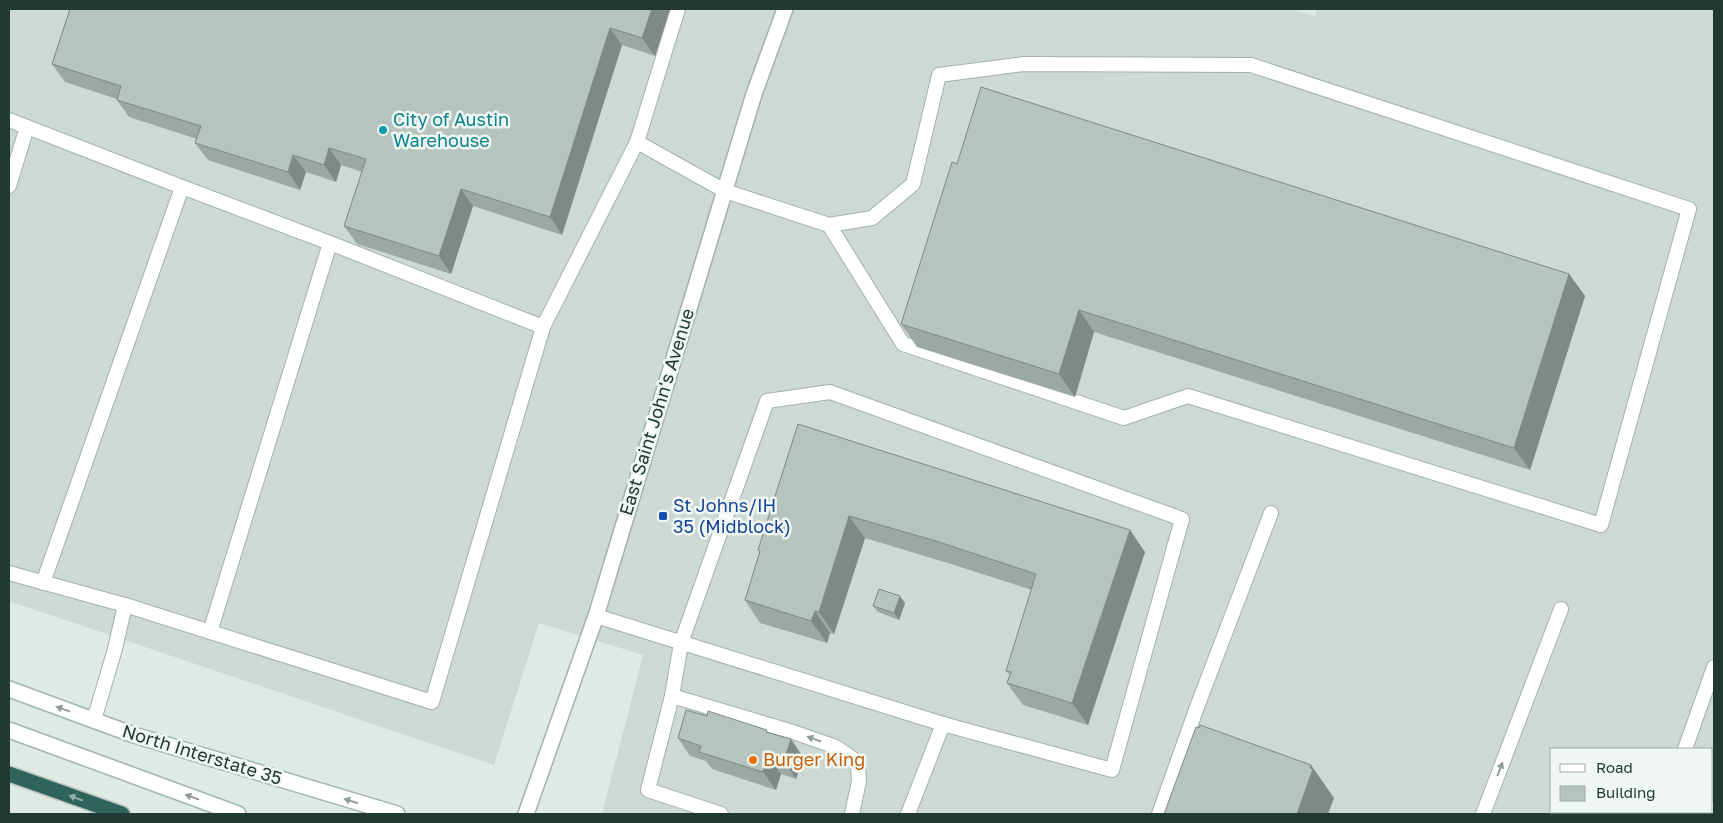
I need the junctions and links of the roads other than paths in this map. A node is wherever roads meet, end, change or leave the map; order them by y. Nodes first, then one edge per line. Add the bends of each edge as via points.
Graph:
1 (678, 9) edge
2 (785, 9) edge
3 (9, 120) edge
4 (27, 127) junction
5 (638, 142) junction
6 (9, 186) edge
7 (182, 187) junction
8 (725, 191) junction
9 (829, 225) junction
10 (330, 243) junction
11 (543, 327) junction
12 (1271, 513) dead end
13 (9, 573) edge
14 (43, 583) junction
15 (126, 605) junction
16 (1561, 609) dead end
17 (596, 616) junction
18 (210, 632) junction
19 (681, 644) junction
20 (1714, 667) edge
21 (9, 689) edge
22 (672, 696) junction
23 (94, 720) junction
24 (943, 724) junction
25 (9, 730) edge
26 (1685, 748) edge
27 (9, 774) edge
28 (389, 813) edge
29 (122, 814) edge
30 (238, 814) edge
31 (526, 814) edge
32 (721, 814) edge
33 (852, 814) edge
34 (908, 814) edge
35 (1159, 814) edge
36 (1482, 814) edge

1 - 5 lane
2 - 8 street, East Saint John's Avenue via 754,94
3 - 4 lane
4 - 6 lane
4 - 7 lane
5 - 8 lane
5 - 11 lane
7 - 10 lane
7 - 14 lane
8 - 9 lane
8 - 17 street, East Saint John's Avenue
9 - 9 lane via 903,344 1124,418 1188,396 1601,525 1689,209 1251,66 1024,64 939,75 913,184 872,218
10 - 11 lane
10 - 18 lane
11 - 18 lane via 432,702
12 - 35 lane
13 - 14 lane
14 - 15 lane
15 - 18 lane
15 - 23 lane
36 -> 16 lane
17 - 19 lane
17 - 31 street, East Saint John's Avenue
19 - 22 lane
19 - 24 lane
19 - 24 lane via 766,401 830,392 1182,519 1112,770
20 - 26 lane
23 -> 21 street, North Interstate 35
22 - 32 lane via 648,790
33 -> 22 lane via 859,781 858,766 836,747
28 -> 23 street, North Interstate 35
24 - 34 lane
30 -> 25 street
29 -> 27 highway

